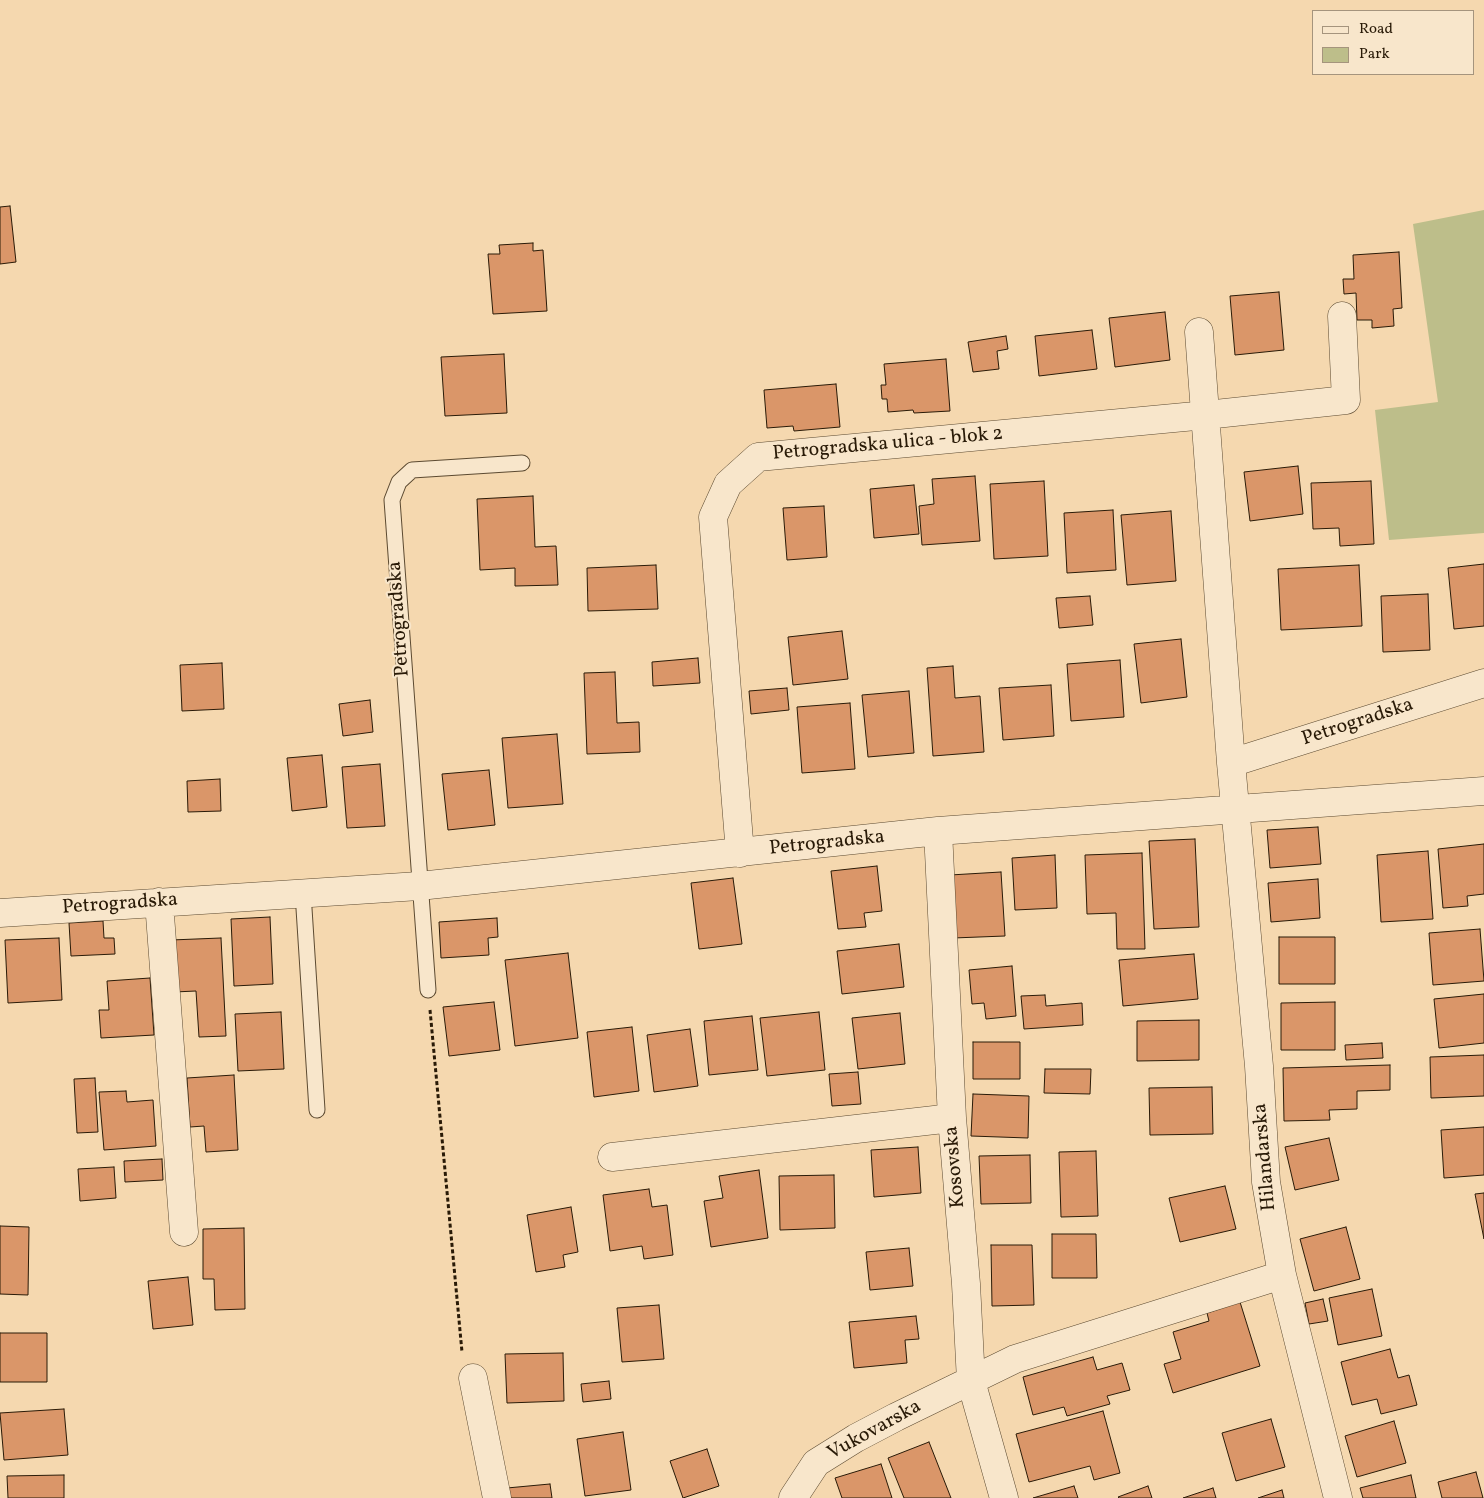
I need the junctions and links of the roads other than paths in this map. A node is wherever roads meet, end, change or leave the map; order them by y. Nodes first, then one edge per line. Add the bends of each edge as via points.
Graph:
1 (1342, 316) dead end
2 (1199, 332) dead end
3 (1206, 415) junction
4 (522, 463) dead end
5 (1484, 683) edge
6 (1231, 763) junction
7 (1484, 791) edge
8 (1236, 809) junction
9 (938, 831) junction
10 (740, 853) junction
11 (419, 886) junction
12 (304, 892) junction
13 (159, 902) junction
14 (0, 913) edge
15 (428, 990) road end
16 (317, 1110) dead end
17 (952, 1118) junction
18 (612, 1156) dead end
19 (184, 1232) dead end
20 (1282, 1275) junction
21 (473, 1378) road end
22 (971, 1381) junction
23 (497, 1498) edge
24 (793, 1498) edge
25 (1004, 1498) edge
26 (1338, 1498) edge

1 - 3 street, Petrogradska ulica - blok 2 via 1346,400
2 - 3 street, Hilandarska
3 - 6 street, Hilandarska
3 - 10 street, Petrogradska ulica - blok 2 via 758,457 728,484 713,517
4 - 11 lane, Petrogradska via 412,470 399,482 392,500
5 - 6 street, Petrogradska
6 - 8 street, Hilandarska
7 - 8 street, Petrogradska
8 - 9 street, Petrogradska
8 - 20 street, Hilandarska via 1266,1182
9 - 10 street, Petrogradska
9 - 17 street, Kosovska
10 - 11 street, Petrogradska
11 - 12 street, Petrogradska
11 - 15 lane, Petrogradska
12 - 13 street, Petrogradska
12 - 16 lane
13 - 14 street, Petrogradska
13 - 19 street
17 - 18 street
17 - 22 street, Kosovska
20 - 22 street, Vukovarska via 1015,1359
20 - 26 street, Hilandarska
21 - 23 street
22 - 24 street, Vukovarska via 896,1417 816,1463
22 - 25 street, Kosovska

